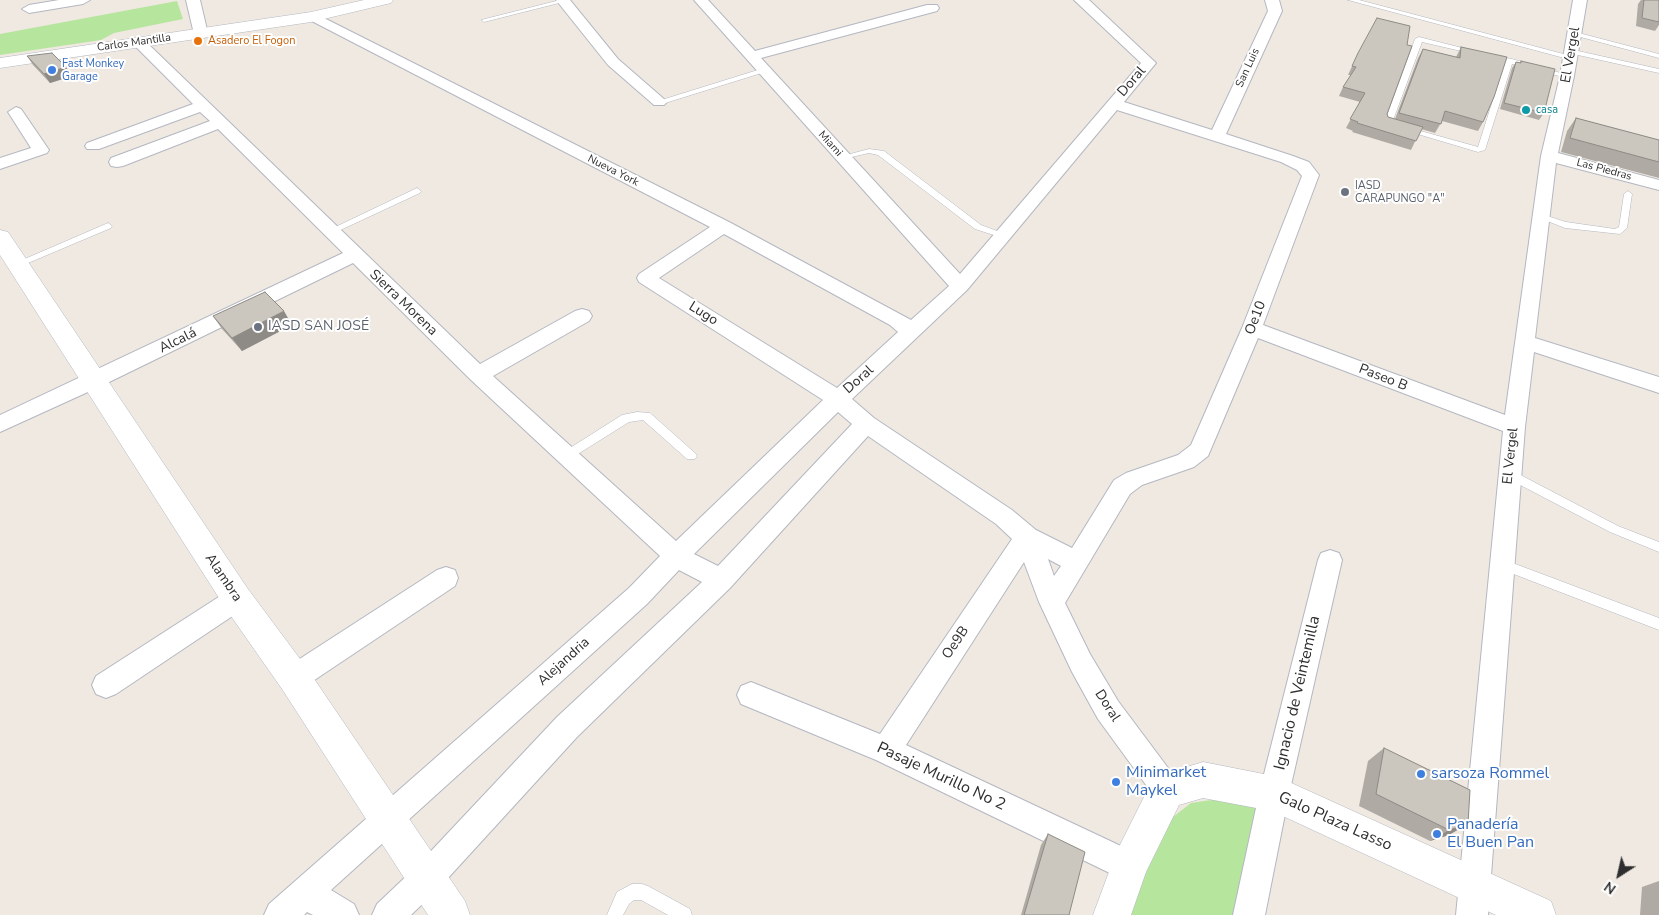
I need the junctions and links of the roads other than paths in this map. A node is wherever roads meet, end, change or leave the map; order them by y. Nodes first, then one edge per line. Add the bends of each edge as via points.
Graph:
1 (83, 0) edge
2 (193, 0) edge
3 (385, 0) edge
4 (701, 0) edge
5 (1272, 0) edge
6 (1350, 0) edge
7 (1580, 0) edge
8 (564, 1) edge
9 (1087, 1) edge
10 (932, 8) dead end
11 (29, 10) dead end
12 (311, 17) junction
13 (484, 20) dead end
14 (201, 34) junction
15 (138, 42) junction
16 (1571, 54) junction
17 (751, 56) junction
18 (1659, 56) edge
19 (1509, 61) junction
20 (0, 64) edge
21 (764, 70) junction
22 (1659, 71) edge
23 (659, 102) joint
24 (1113, 104) junction
25 (202, 106) junction
26 (16, 112) dead end
27 (219, 123) junction
28 (1217, 136) junction
29 (93, 146) dead end
30 (1549, 156) junction
31 (843, 157) junction
32 (117, 162) dead end
33 (0, 164) edge
34 (1659, 185) edge
35 (416, 191) dead end
36 (1628, 194) dead end
37 (1541, 217) junction
38 (108, 226) dead end
39 (723, 226) junction
40 (331, 231) junction
41 (1003, 235) junction
42 (0, 238) edge
43 (354, 255) junction
44 (18, 264) junction
45 (960, 286) junction
46 (582, 316) dead end
47 (1252, 328) junction
48 (912, 332) junction
49 (1524, 342) junction
50 (478, 375) junction
51 (94, 381) junction
52 (1659, 386) edge
53 (838, 399) junction
54 (0, 424) edge
55 (866, 424) junction
56 (1514, 427) junction
57 (566, 456) junction
58 (691, 456) dead end
59 (1509, 474) junction
60 (1027, 537) junction
61 (1659, 547) edge
62 (676, 556) junction
63 (1330, 560) dead end
64 (1076, 562) junction
65 (1502, 564) junction
66 (446, 578) dead end
67 (722, 580) junction
68 (237, 599) junction
69 (1052, 602) junction
70 (1659, 624) edge
71 (294, 678) junction
72 (106, 685) dead end
73 (751, 695) dead end
74 (886, 750) junction
75 (1167, 790) junction
76 (1274, 794) junction
77 (386, 820) junction
78 (1129, 866) junction
79 (305, 893) junction
80 (1474, 900) edge
81 (438, 902) edge
82 (280, 915) edge
83 (343, 915) edge
84 (388, 915) edge
85 (615, 915) edge
86 (684, 915) edge
87 (1112, 915) edge
88 (1249, 915) edge
89 (1537, 915) edge

1 - 11 street
2 - 14 street
3 - 12 street, Carlos Mantilla
4 - 17 street, Miami
5 - 28 street, San Luis via 1275,11
6 - 16 lane
7 - 16 street, El Vergel
8 - 13 lane
8 - 23 street via 613,62
9 - 24 street, Doral via 1149,63
10 - 17 street
12 - 14 street, Carlos Mantilla
12 - 39 street, Nueva York
14 - 15 street, Carlos Mantilla
15 - 20 street, Carlos Mantilla
15 - 25 street, Sierra Morena
16 - 18 lane
16 - 19 lane
16 - 22 lane
16 - 30 street, El Vergel
17 - 21 street, Miami
19 - 19 lane via 1419,39 1388,124 1481,150
21 - 23 lane
21 - 31 street, Miami
24 - 28 street, Oe10
24 - 41 street, Doral
25 - 27 street, Sierra Morena
25 - 29 street
26 - 33 street via 40,150
27 - 32 street
27 - 40 street, Sierra Morena
28 - 47 street, Oe10 via 1287,159 1303,166 1311,175
30 - 34 street, Las Piedras
30 - 37 street, El Vergel
31 - 41 lane via 869,151 881,153 978,227
31 - 45 street, Miami
35 - 40 lane
36 - 37 lane via 1623,228 1616,232
37 - 49 street, El Vergel
38 - 44 lane
39 - 48 street, Nueva York via 897,320
39 - 53 street, Lugo via 646,278
40 - 43 street, Sierra Morena
41 - 45 street, Doral
42 - 44 street, Alambra
43 - 50 street, Sierra Morena
43 - 51 street, Alcalá
44 - 51 street, Alambra
45 - 48 street, Doral
46 - 50 street
47 - 56 street, Paseo B
47 - 64 street, Oe10 via 1200,450 1186,461 1134,479 1122,487
48 - 53 street, Doral
49 - 52 street
49 - 56 street, El Vergel
50 - 57 street, Sierra Morena
51 - 54 street, Alcalá
51 - 68 street, Alambra
53 - 55 street, Doral
53 - 62 street, Alejandria
55 - 60 street, Doral via 1004,517
55 - 67 street
56 - 59 street, El Vergel
57 - 58 lane via 626,418 646,416
57 - 62 street, Sierra Morena
59 - 61 lane via 1614,529
59 - 65 street, El Vergel
60 - 64 street
60 - 69 street, Doral
60 - 74 street, Oe9B
62 - 67 street, Sierra Morena
62 - 77 street, Alejandria via 638,596
63 - 76 street, Ignacio de Veintemilla
64 - 69 street, Oe10
65 - 70 lane
65 - 80 street, El Vergel
66 - 71 street
67 - 81 street via 568,727
68 - 71 street, Alambra
68 - 72 street
69 - 75 street, Doral via 1108,710
71 - 77 street, Alambra
73 - 74 street, Pasaje Murillo No 2
74 - 78 street, Pasaje Murillo No 2
75 - 76 street, Galo Plaza Lasso via 1203,780
75 - 78 street
76 - 80 street, Galo Plaza Lasso
76 - 88 street, Ignacio de Veintemilla
77 - 79 street, Alejandria
77 - 81 street, Alambra
78 - 87 street
79 - 82 street, Alejandria
79 - 83 street
80 - 89 street, Galo Plaza Lasso
81 - 84 street
85 - 86 lane via 624,898 632,892 642,892

